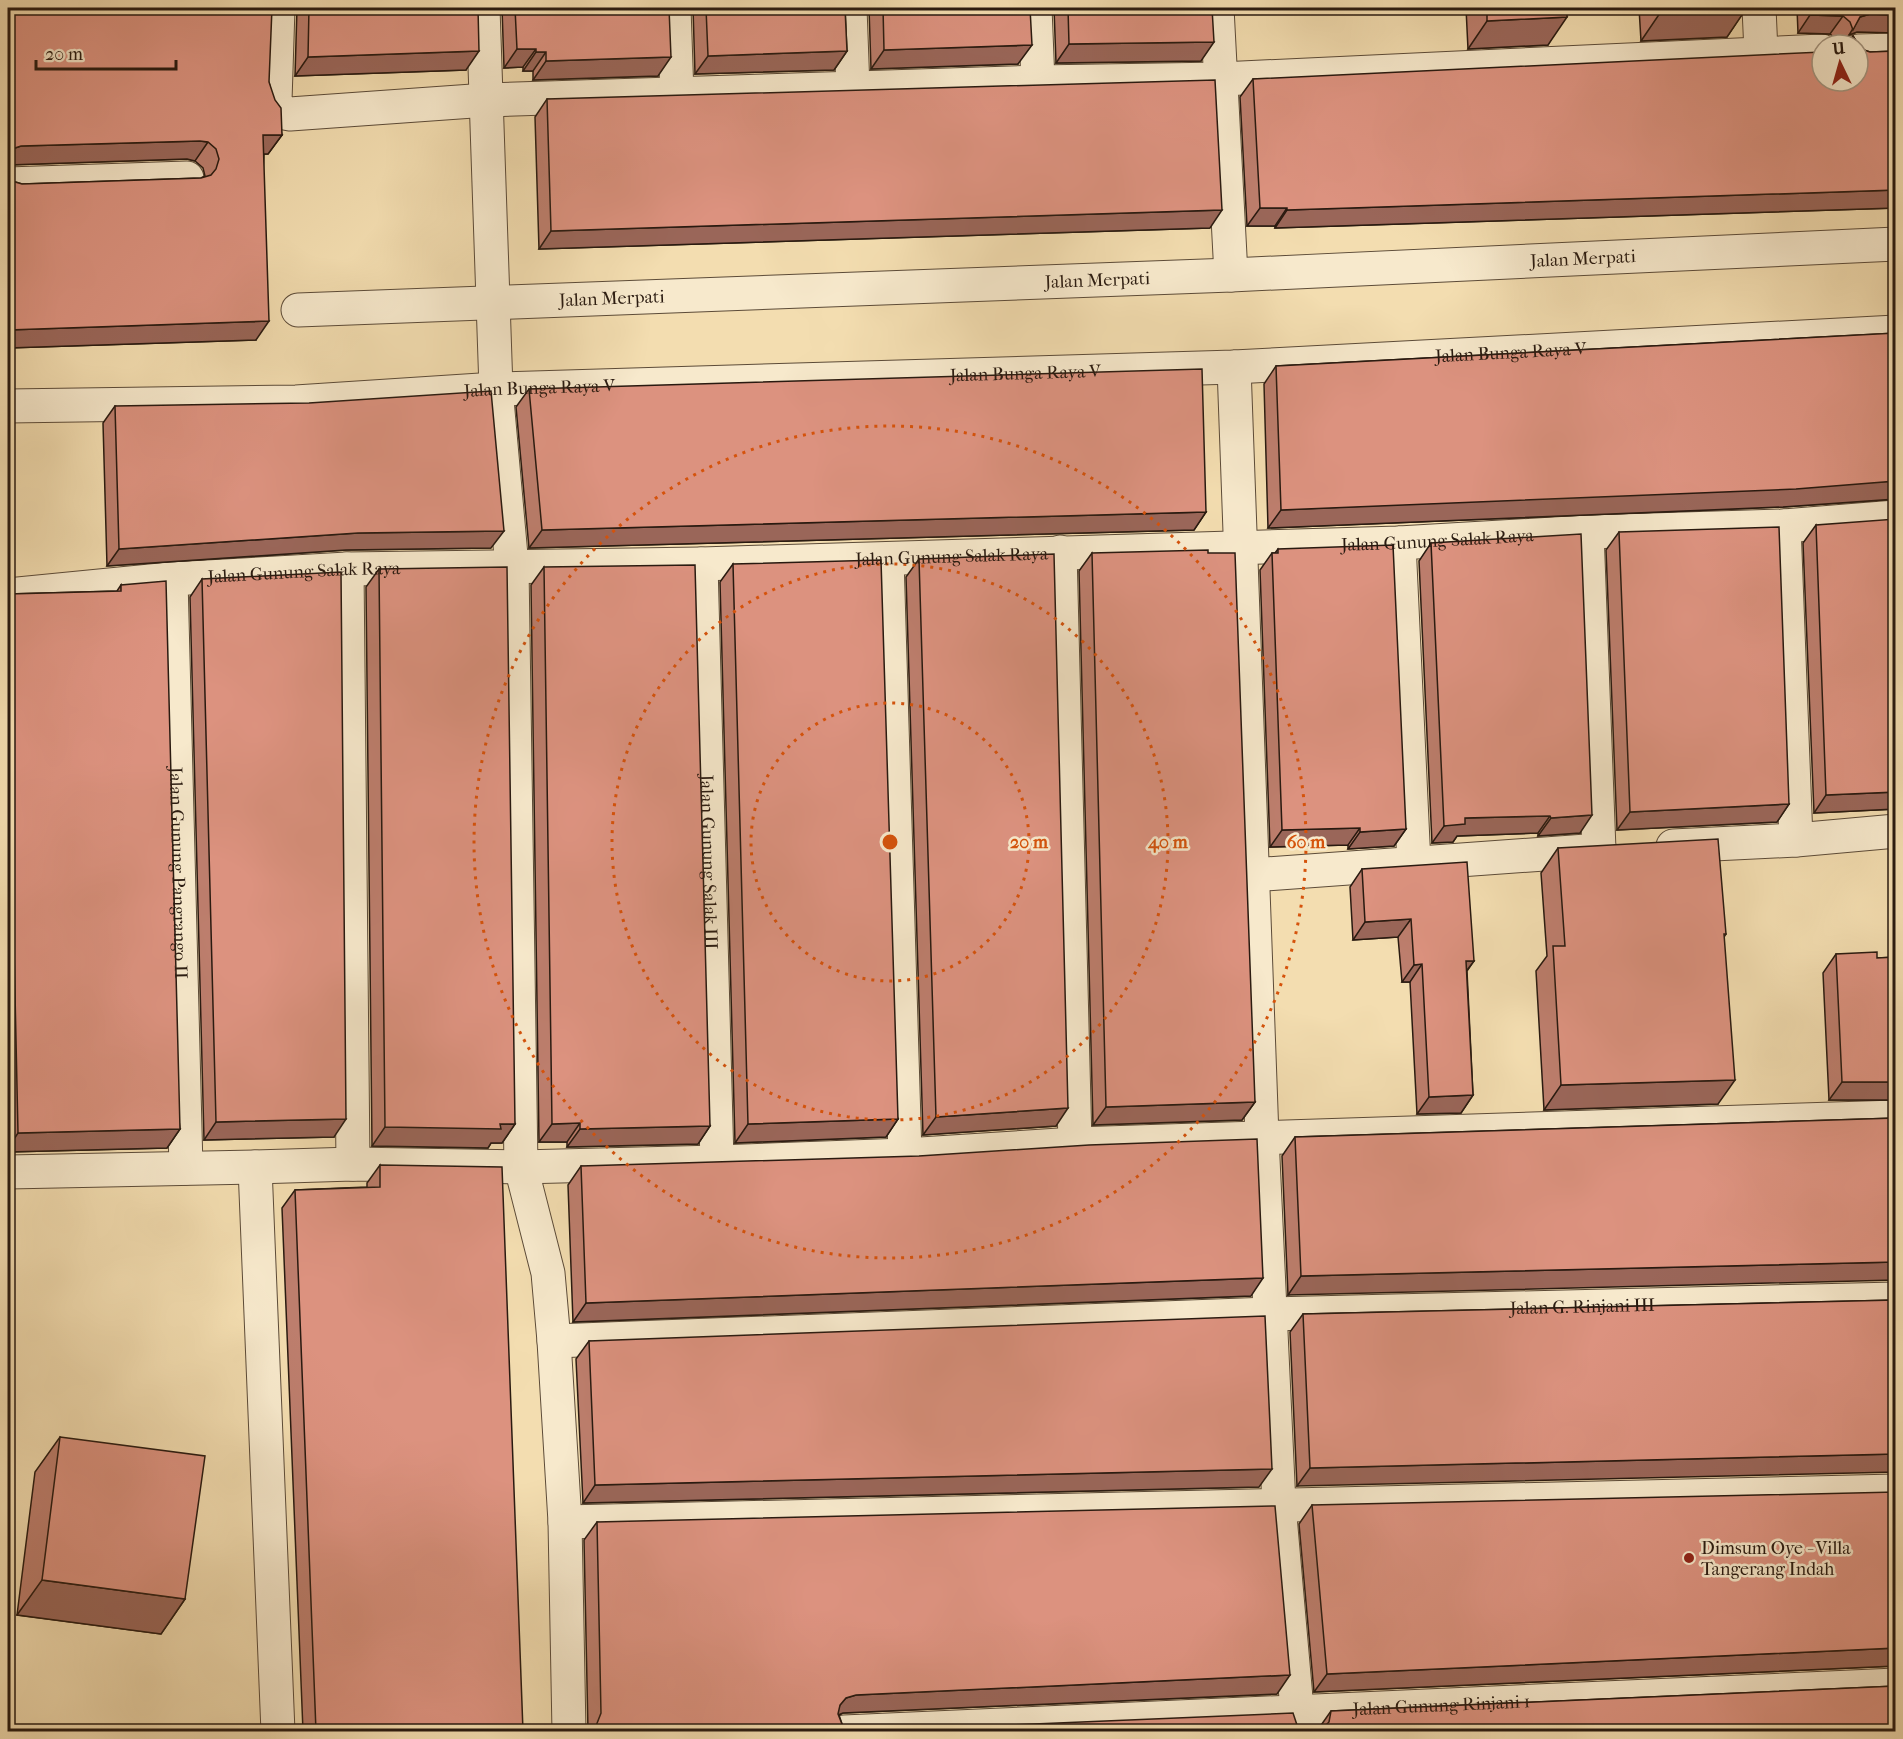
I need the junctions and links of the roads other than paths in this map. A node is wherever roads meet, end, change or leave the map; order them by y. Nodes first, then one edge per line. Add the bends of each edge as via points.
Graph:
1 (278, 8) edge
2 (483, 8) edge
3 (674, 8) edge
4 (850, 8) edge
5 (1035, 8) edge
6 (1217, 8) edge
7 (1759, 8) edge
8 (1896, 50) edge
9 (1810, 51) edge
10 (1870, 51) edge
11 (1761, 52) junction
12 (1221, 80) junction
13 (1038, 82) junction
14 (853, 88) junction
15 (677, 95) junction
16 (487, 100) junction
17 (187, 178) edge
18 (8, 184) edge
19 (1896, 244) edge
20 (1231, 275) junction
21 (493, 303) junction
22 (298, 310) dead end
23 (1896, 332) edge
24 (1234, 367) junction
25 (496, 389) junction
26 (8, 406) edge
27 (1896, 517) edge
28 (1784, 526) junction
29 (1587, 532) junction
30 (1399, 543) junction
31 (1241, 548) junction
32 (1060, 552) junction
33 (887, 558) junction
34 (701, 564) junction
35 (512, 567) junction
36 (347, 570) junction
37 (171, 579) junction
38 (8, 595) edge
39 (1896, 831) edge
40 (1796, 840) junction
41 (1599, 850) junction
42 (1414, 864) junction
43 (1252, 875) junction
44 (1896, 1118) edge
45 (1262, 1137) junction
46 (1075, 1144) junction
47 (905, 1155) junction
48 (717, 1162) junction
49 (353, 1164) junction
50 (255, 1167) junction
51 (521, 1167) junction
52 (186, 1168) junction
53 (8, 1172) edge
54 (1896, 1299) edge
55 (1269, 1314) junction
56 (554, 1341) junction
57 (1896, 1491) edge
58 (1279, 1505) junction
59 (565, 1522) junction
60 (1896, 1685) edge
61 (1299, 1721) edge
62 (278, 1731) edge
63 (569, 1731) edge
64 (844, 1731) edge

1 - 16 street via 275,101 279,112
2 - 16 street
3 - 15 street
4 - 14 street
5 - 13 street
6 - 12 street
7 - 11 street
8 - 10 street
9 - 11 street
11 - 12 street
12 - 13 street
12 - 20 street
13 - 14 street
14 - 15 street
15 - 16 street
16 - 21 street
17 - 18 street
19 - 20 street, Jalan Merpati
20 - 21 street, Jalan Merpati
21 - 22 street, Jalan Merpati
21 - 25 street
23 - 24 street, Jalan Bunga Raya V
24 - 25 street, Jalan Bunga Raya V
24 - 31 street
25 - 26 street, Jalan Bunga Raya V via 296,402
25 - 35 street
27 - 28 street, Jalan Gunung Salak Raya
28 - 29 street, Jalan Gunung Salak Raya
28 - 40 street
29 - 30 street, Jalan Gunung Salak Raya
29 - 41 street
30 - 31 street, Jalan Gunung Salak Raya
30 - 42 street
31 - 32 street, Jalan Gunung Salak Raya
31 - 43 street
32 - 33 street, Jalan Gunung Salak Raya
32 - 46 street
33 - 34 street, Jalan Gunung Salak Raya
33 - 47 street
34 - 35 street, Jalan Gunung Salak Raya
34 - 48 street, Jalan Gunung Salak III
35 - 36 street, Jalan Gunung Salak Raya
35 - 51 street
36 - 37 street, Jalan Gunung Salak Raya
36 - 49 street
37 - 38 street, Jalan Gunung Salak Raya
37 - 52 street, Jalan Gunung Pangrango II
39 - 40 street
40 - 41 street
41 - 42 street
42 - 43 street
43 - 45 street
44 - 45 street
45 - 46 street
45 - 55 street
46 - 47 street
47 - 48 street
48 - 51 street
49 - 50 street
49 - 51 street
50 - 52 street
50 - 62 street
51 - 56 street via 548,1273
52 - 53 street
54 - 55 street, Jalan G. Rinjani III
55 - 56 street, Jalan G. Rinjani III
55 - 58 street
56 - 59 street
57 - 58 street
58 - 59 street
58 - 61 street
59 - 63 street
60 - 61 street, Jalan Gunung Rinjani 1
61 - 64 street, Jalan Gunung Rinjani 1

